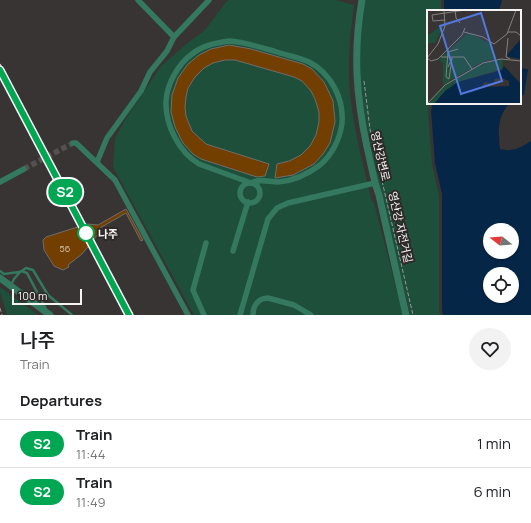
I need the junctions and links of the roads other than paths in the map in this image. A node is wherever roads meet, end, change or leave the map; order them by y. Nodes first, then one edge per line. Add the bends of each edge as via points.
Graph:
1 (138, 0) edge
2 (209, 0) edge
3 (362, 0) edge
4 (174, 37) junction
5 (73, 143) dead end
6 (97, 162) junction
7 (24, 169) tunnel mouth
8 (0, 182) edge
9 (251, 182) junction
10 (375, 182) junction
11 (248, 202) junction
12 (206, 243) dead end
13 (233, 251) dead end
14 (0, 271) edge
15 (21, 272) junction
16 (0, 278) edge
17 (11, 285) junction
18 (49, 315) edge
19 (72, 315) edge
20 (188, 315) edge
21 (204, 315) edge
22 (240, 315) edge
23 (253, 315) edge
24 (311, 315) edge
25 (406, 315) edge

1 - 4 street
2 - 4 street
3 - 10 street, 영산강변로 via 356,42 356,75
4 - 6 street via 167,51 150,72 141,92 107,138
5 - 6 street
6 - 20 street via 115,180
7 - 8 street
9 - 9 street via 192,161 177,141 169,121 166,100 176,72 192,53 215,43 240,42 307,61 329,79 341,102 343,115 339,136 334,149 320,164 293,179
9 - 11 street via 242,186 240,191 241,197
9 - 11 street via 257,185 260,194 257,200
10 - 22 street via 288,203 277,208 268,219
10 - 25 street, 영산강변로
11 - 13 street
12 - 21 street via 193,290
14 - 15 lane via 4,274
15 - 17 lane
15 - 18 lane via 27,273
15 - 19 lane via 26,268 33,270 48,295
16 - 17 street
17 - 18 street
23 - 24 street via 253,308 264,298 294,305

